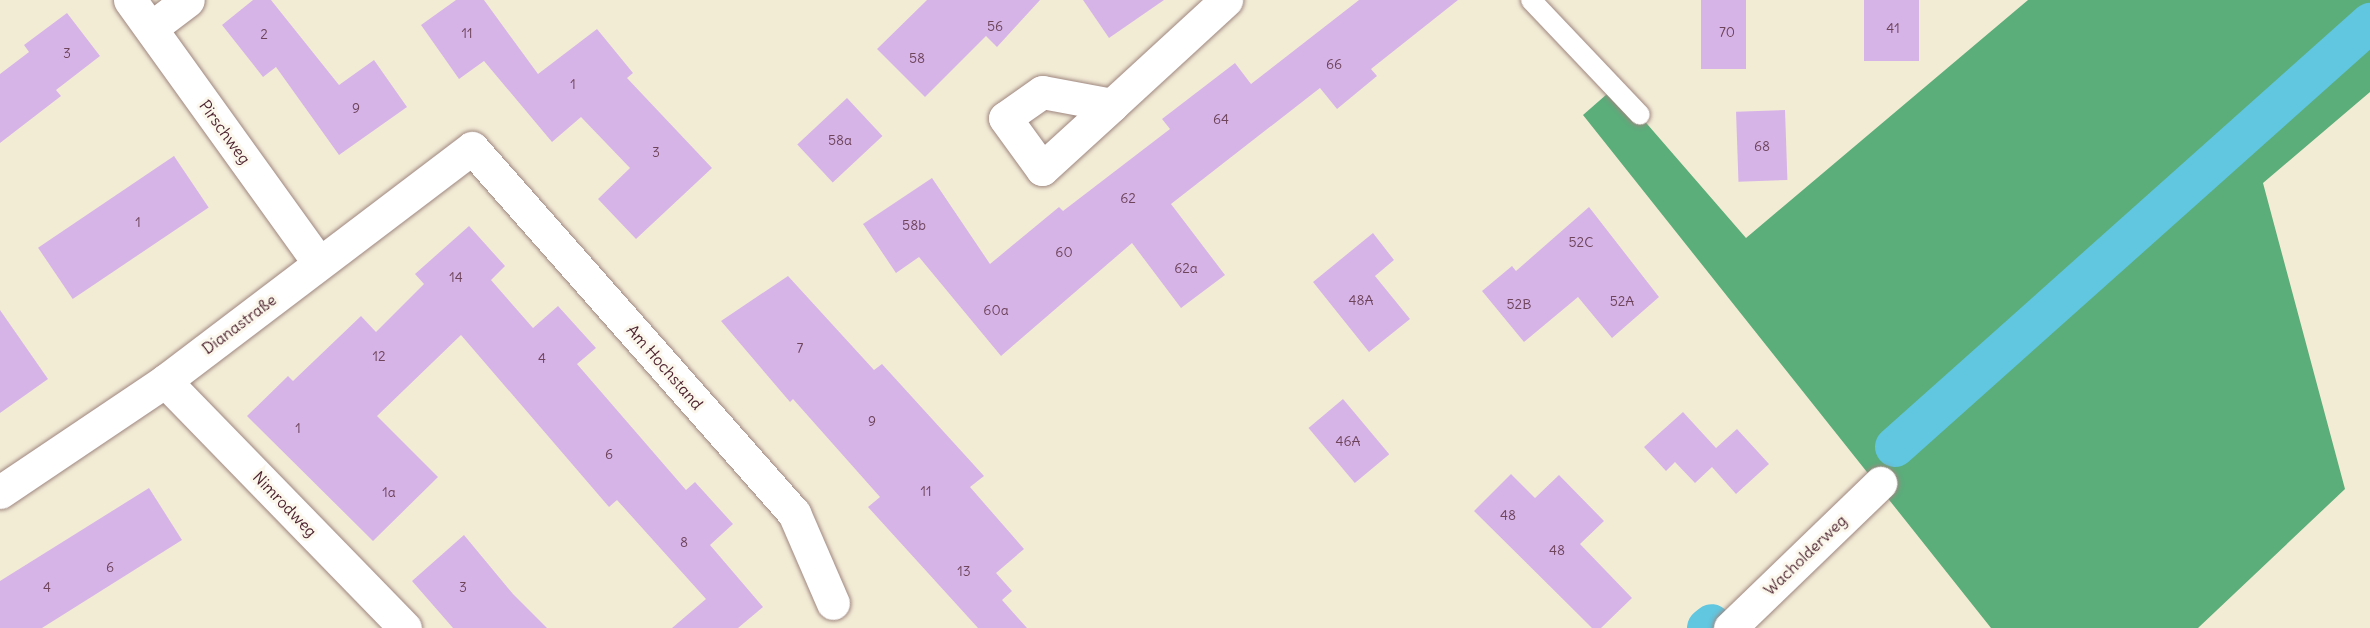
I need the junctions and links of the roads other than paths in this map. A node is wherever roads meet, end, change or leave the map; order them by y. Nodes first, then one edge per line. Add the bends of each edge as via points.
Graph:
1 (130, 0) edge
2 (188, 0) edge
3 (1226, 0) edge
4 (1531, 0) edge
5 (151, 28) junction
6 (1112, 105) dead end
7 (1640, 115) dead end
8 (472, 148) joint
9 (319, 263) junction
10 (165, 381) junction
11 (1880, 483) dead end
12 (0, 492) edge
13 (833, 603) dead end
14 (405, 628) edge
15 (1730, 628) edge

1 - 5 street, Pirschweg
2 - 5 street
3 - 6 street
4 - 7 lane
5 - 9 street, Pirschweg
8 - 9 street, Dianastraße
8 - 13 street, Am Hochstand via 794,513
9 - 10 street, Dianastraße
10 - 12 street, Dianastraße
10 - 14 street, Nimrodweg
11 - 15 street, Wacholderweg

